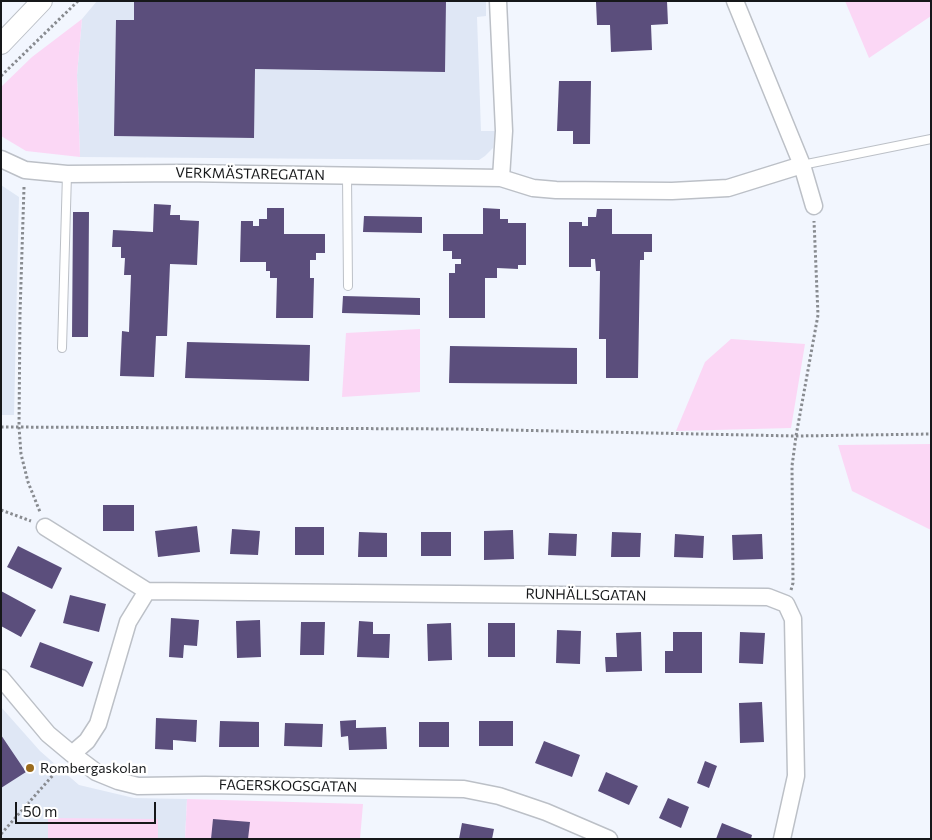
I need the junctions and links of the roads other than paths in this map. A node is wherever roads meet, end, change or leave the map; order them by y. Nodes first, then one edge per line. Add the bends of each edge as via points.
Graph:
1 (42, 1) edge
2 (498, 1) edge
3 (735, 1) edge
4 (1, 44) edge
5 (931, 139) edge
6 (1, 159) edge
7 (802, 165) junction
8 (67, 174) junction
9 (347, 176) junction
10 (501, 178) junction
11 (814, 206) road end
12 (348, 286) dead end
13 (62, 348) dead end
14 (45, 527) road end
15 (147, 590) junction
16 (1, 678) edge
17 (72, 754) junction
18 (609, 839) edge
19 (782, 839) edge

1 - 4 street
2 - 10 street via 504,131
3 - 7 street
5 - 7 lane, VERKMÄSTAREGATAN
6 - 8 street, VERKMÄSTAREGATAN via 25,170
7 - 10 street, VERKMÄSTAREGATAN via 728,188 672,191 556,190 533,188
7 - 11 street
8 - 9 street, VERKMÄSTAREGATAN
8 - 13 lane
9 - 10 street, VERKMÄSTAREGATAN
9 - 12 lane
14 - 15 street
15 - 17 street via 128,622 98,724 87,741
15 - 19 street, RUNHÄLLSGATAN via 768,596 786,604 793,618 796,776
16 - 17 street, FAGERSKOGSGATAN via 48,734
17 - 18 street, FAGERSKOGSGATAN via 96,772 118,782 138,786 464,789 499,796 546,812

